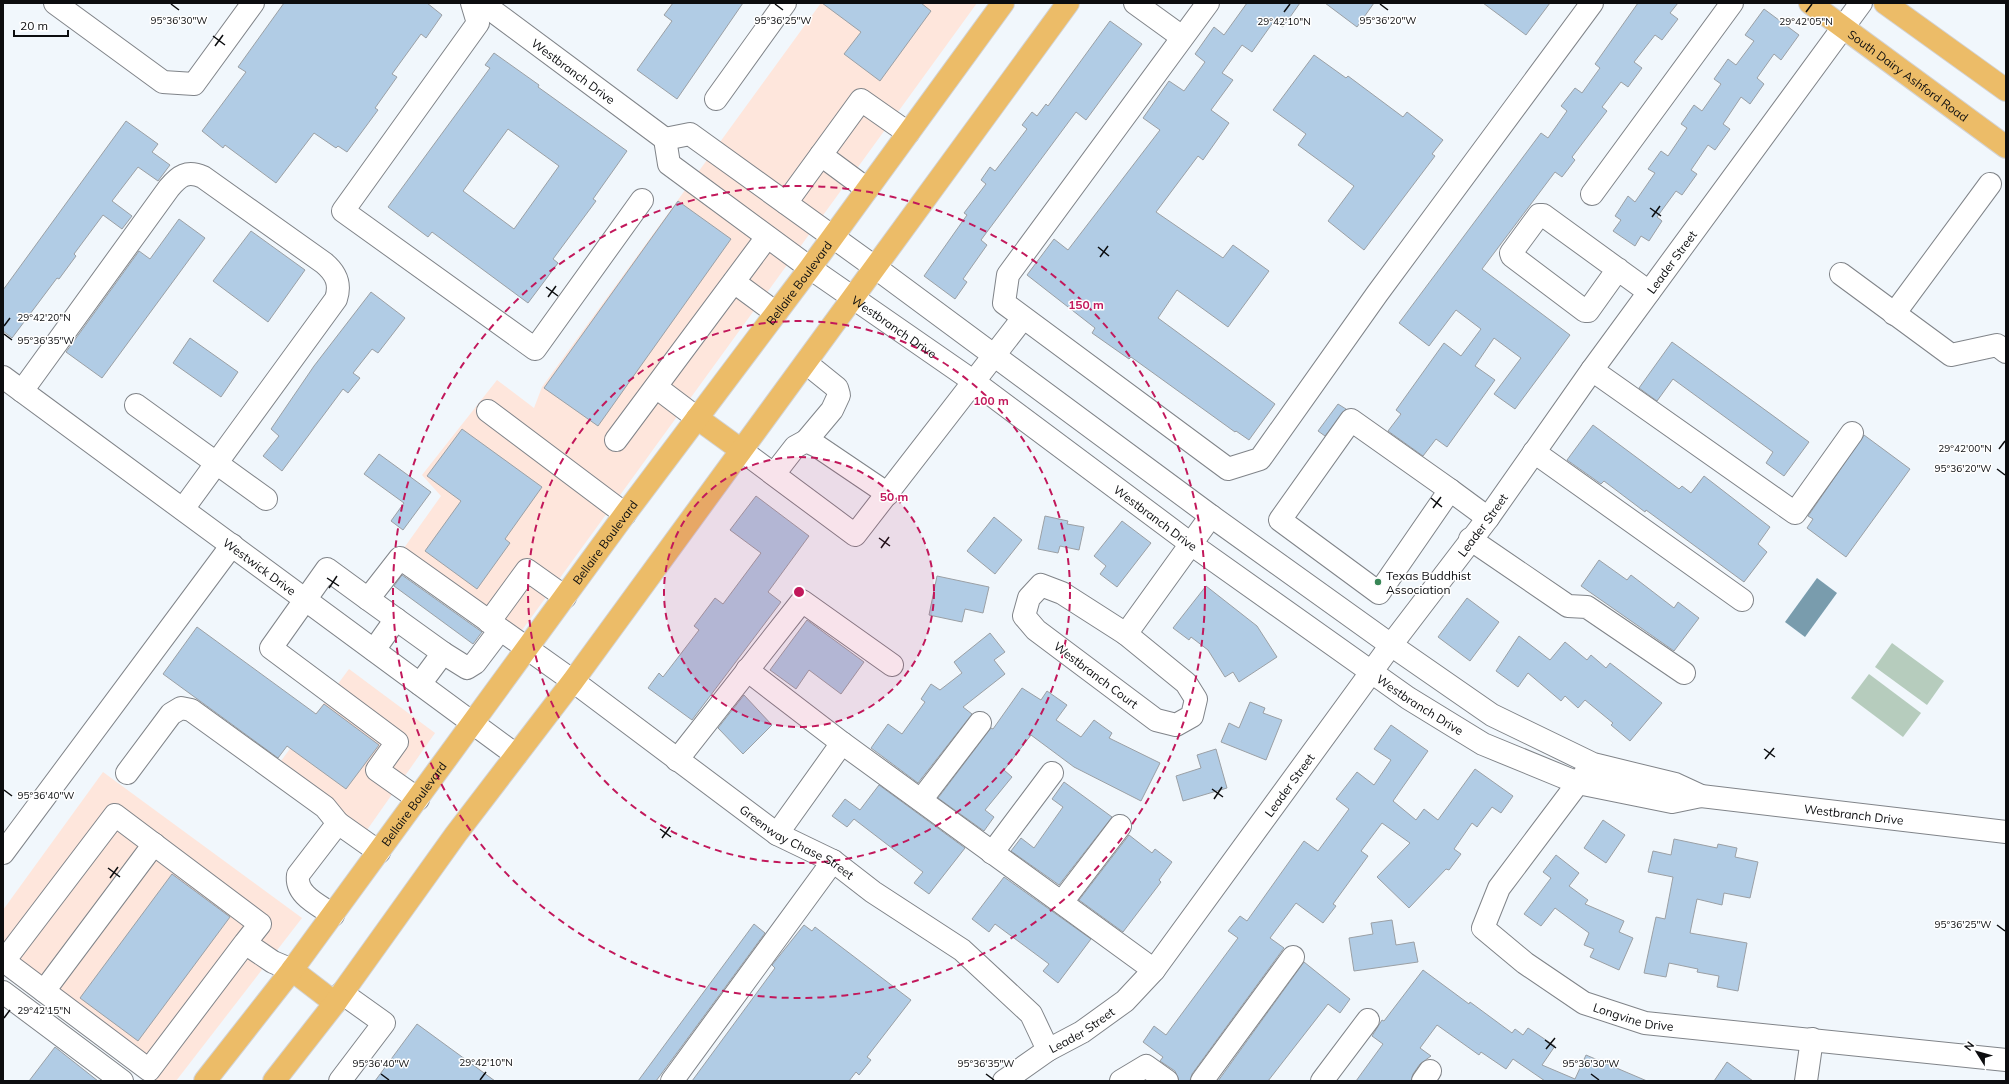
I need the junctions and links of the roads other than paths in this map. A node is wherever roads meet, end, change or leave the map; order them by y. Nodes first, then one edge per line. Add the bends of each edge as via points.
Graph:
1 (55, 3) edge
2 (253, 3) edge
3 (472, 3) edge
4 (482, 3) edge
5 (785, 3) edge
6 (1003, 3) edge
7 (1068, 3) edge
8 (1135, 3) edge
9 (1592, 3) edge
10 (1732, 3) edge
11 (1810, 3) edge
12 (1861, 3) edge
13 (1885, 3) edge
14 (1206, 4) edge
15 (1843, 28) junction
16 (1182, 37) junction
17 (2006, 90) edge
18 (716, 99) dead end
19 (908, 133) junction
20 (665, 139) junction
21 (2006, 147) edge
22 (821, 155) junction
23 (1990, 184) dead end
24 (867, 189) junction
25 (1592, 194) dead end
26 (642, 200) dead end
27 (786, 203) junction
28 (832, 236) junction
29 (767, 237) junction
30 (810, 268) junction
31 (876, 268) junction
32 (1618, 269) junction
33 (1841, 274) dead end
34 (734, 282) junction
35 (1650, 292) junction
36 (854, 298) junction
37 (776, 313) junction
38 (1894, 314) junction
39 (1023, 318) junction
40 (2006, 352) edge
41 (994, 356) junction
42 (806, 363) junction
43 (1592, 370) junction
44 (3, 377) edge
45 (973, 381) junction
46 (656, 387) junction
47 (22, 391) junction
48 (136, 405) dead end
49 (488, 411) dead end
50 (697, 418) junction
51 (1852, 433) dead end
52 (616, 440) dead end
53 (806, 441) junction
54 (741, 450) junction
55 (1534, 452) junction
56 (217, 464) junction
57 (774, 474) junction
58 (1450, 490) junction
59 (888, 494) junction
60 (266, 499) dead end
61 (183, 509) junction
62 (625, 514) junction
63 (1211, 516) junction
64 (1488, 518) junction
65 (1470, 539) junction
66 (1191, 544) junction
67 (232, 545) junction
68 (565, 597) junction
69 (305, 599) junction
70 (368, 599) junction
71 (1742, 600) dead end
72 (396, 619) junction
73 (494, 626) junction
74 (1126, 634) junction
75 (1391, 645) junction
76 (527, 649) junction
77 (374, 650) junction
78 (443, 653) junction
79 (892, 665) dead end
80 (747, 670) junction
81 (1372, 671) junction
82 (1684, 673) dead end
83 (573, 680) junction
84 (420, 684) junction
85 (980, 723) dead end
86 (474, 724) junction
87 (842, 743) junction
88 (516, 755) junction
89 (677, 760) junction
90 (1593, 764) junction
91 (127, 773) dead end
92 (1052, 773) dead end
93 (1578, 783) junction
94 (1701, 796) junction
95 (418, 799) junction
96 (922, 800) junction
97 (338, 824) junction
98 (1120, 826) dead end
99 (2006, 832) edge
100 (777, 834) junction
101 (154, 844) junction
102 (379, 852) junction
103 (3, 853) edge
104 (992, 853) junction
105 (833, 861) junction
106 (1062, 902) junction
107 (333, 915) junction
108 (245, 943) junction
109 (1293, 957) dead end
110 (292, 970) junction
111 (1154, 970) junction
112 (44, 990) junction
113 (3, 992) edge
114 (338, 998) junction
115 (1368, 1020) dead end
116 (1812, 1039) junction
117 (1048, 1050) junction
118 (2006, 1060) edge
119 (122, 1081) edge
120 (205, 1081) edge
121 (274, 1081) edge
122 (340, 1081) edge
123 (672, 1081) edge
124 (1004, 1081) edge
125 (1120, 1081) edge
126 (1167, 1081) edge
127 (1202, 1081) edge
128 (1322, 1081) edge
129 (1806, 1081) edge

1 - 2 street via 163,82 194,84
3 - 26 street via 478,23 343,211 535,349
4 - 20 street, Westbranch Drive
5 - 18 street
6 - 19 main road, Bellaire Boulevard
7 - 31 main road
8 - 16 street
9 - 39 street via 1381,288 1260,459 1228,470
10 - 25 street
11 - 15 main road, South Dairy Ashford Road
12 - 15 street, Leader Street
13 - 17 main road
14 - 16 street
15 - 21 main road, South Dairy Ashford Road
15 - 35 street, Leader Street
16 - 39 street via 1008,275 1004,303
19 - 22 street via 861,100
19 - 24 main road, Bellaire Boulevard
20 - 27 street, Westbranch Drive via 690,134
20 - 29 street, Westbranch Drive via 669,164
22 - 24 street
22 - 27 street
23 - 38 street
24 - 28 main road, Bellaire Boulevard
27 - 28 street, Westbranch Drive
28 - 30 main road, Bellaire Boulevard
28 - 31 street, Westbranch Drive
29 - 30 street, Westbranch Drive
29 - 34 street
30 - 36 street, Westbranch Drive
30 - 37 main road, Bellaire Boulevard
31 - 36 main road
31 - 41 street, Westbranch Drive
32 - 32 street via 1543,215 1539,215 1511,253 1585,311 1588,311
32 - 35 street
33 - 38 street
34 - 37 street
34 - 46 street
35 - 43 street, Leader Street
36 - 42 main road
36 - 45 street, Westbranch Drive
37 - 50 main road, Bellaire Boulevard
38 - 40 street via 1951,355 1997,345
39 - 41 street
41 - 45 street
41 - 63 street, Westbranch Drive
42 - 53 street via 837,388 840,395 832,410
42 - 54 main road
43 - 51 street via 1795,514
43 - 55 street, Leader Street
44 - 47 street, Westwick Drive
45 - 59 street
45 - 66 street, Westbranch Drive
46 - 50 street
46 - 52 street
47 - 56 street via 169,188 183,174 197,174 324,263 333,272 339,285 336,299
47 - 61 street, Westwick Drive
48 - 56 street
49 - 62 street
50 - 54 main road
50 - 62 main road, Bellaire Boulevard
53 - 57 street via 796,447
53 - 59 street
54 - 57 street
54 - 83 main road
55 - 64 street, Leader Street
55 - 71 street
56 - 60 street
56 - 61 street
57 - 59 street via 855,535
58 - 58 street via 1351,420 1280,520 1379,593
58 - 64 street
61 - 67 street, Westwick Drive
62 - 68 main road, Bellaire Boulevard
63 - 66 street
63 - 75 street, Westbranch Drive
64 - 65 street, Leader Street
65 - 75 street, Leader Street
65 - 82 street via 1568,606 1587,607
66 - 74 street
66 - 81 street, Westbranch Drive
67 - 69 street, Westwick Drive
67 - 103 street
68 - 73 street via 527,570
68 - 76 main road, Bellaire Boulevard
69 - 70 street via 327,569
69 - 77 street, Westwick Drive
69 - 95 street via 271,648 397,742 377,770
70 - 72 street
70 - 73 street, Greenway Chase Street via 400,558
72 - 77 street
72 - 78 street
73 - 76 street, Greenway Chase Street
73 - 78 street via 471,667 461,666
74 - 74 street, Westbranch Court via 1062,593 1041,585 1029,598 1024,616 1036,630 1156,720 1176,725 1192,716 1196,699 1186,683
75 - 81 street, Leader Street
75 - 90 street, Westbranch Drive via 1492,715
76 - 83 street, Greenway Chase Street
76 - 86 main road, Bellaire Boulevard
77 - 84 street, Westwick Drive
78 - 84 street
79 - 80 street via 802,601
80 - 87 street
80 - 89 street
81 - 93 street, Westbranch Drive via 1408,698 1483,744
81 - 111 street, Leader Street
83 - 88 main road
83 - 89 street, Greenway Chase Street
84 - 86 street, Westwick Drive
85 - 96 street
86 - 88 street, Westwick Drive
86 - 95 main road, Bellaire Boulevard
87 - 96 street
87 - 100 street
88 - 114 main road
89 - 100 street, Greenway Chase Street
90 - 93 street, Longvine Drive
90 - 94 street, Westbranch Drive via 1675,784
91 - 97 street via 171,714 181,708 191,710 325,807
92 - 104 street
93 - 94 street, Westbranch Drive via 1672,802
93 - 116 street, Longvine Drive via 1499,888 1482,928 1525,963 1584,1003 1645,1023
94 - 99 street, Westbranch Drive
95 - 102 main road, Bellaire Boulevard
96 - 104 street
97 - 102 street
97 - 107 street via 298,875 297,884 302,892
98 - 106 street
100 - 105 street, Greenway Chase Street
101 - 108 street via 260,924
101 - 112 street
101 - 112 street via 115,815 4,961
102 - 107 main road, Bellaire Boulevard
104 - 106 street
105 - 117 street, Greenway Chase Street via 879,896 962,950 1031,1014
105 - 123 street
106 - 111 street
107 - 110 main road, Bellaire Boulevard
108 - 110 street via 273,962
108 - 112 street via 149,1070
109 - 127 street
110 - 114 main road
110 - 120 main road, Bellaire Boulevard
111 - 117 street, Leader Street via 1125,1001 1082,1032
113 - 119 street
114 - 121 main road
114 - 122 street via 384,1023
115 - 128 street
116 - 118 street, Longvine Drive
116 - 129 street
117 - 124 street, Leader Street
125 - 126 street via 1146,1066

